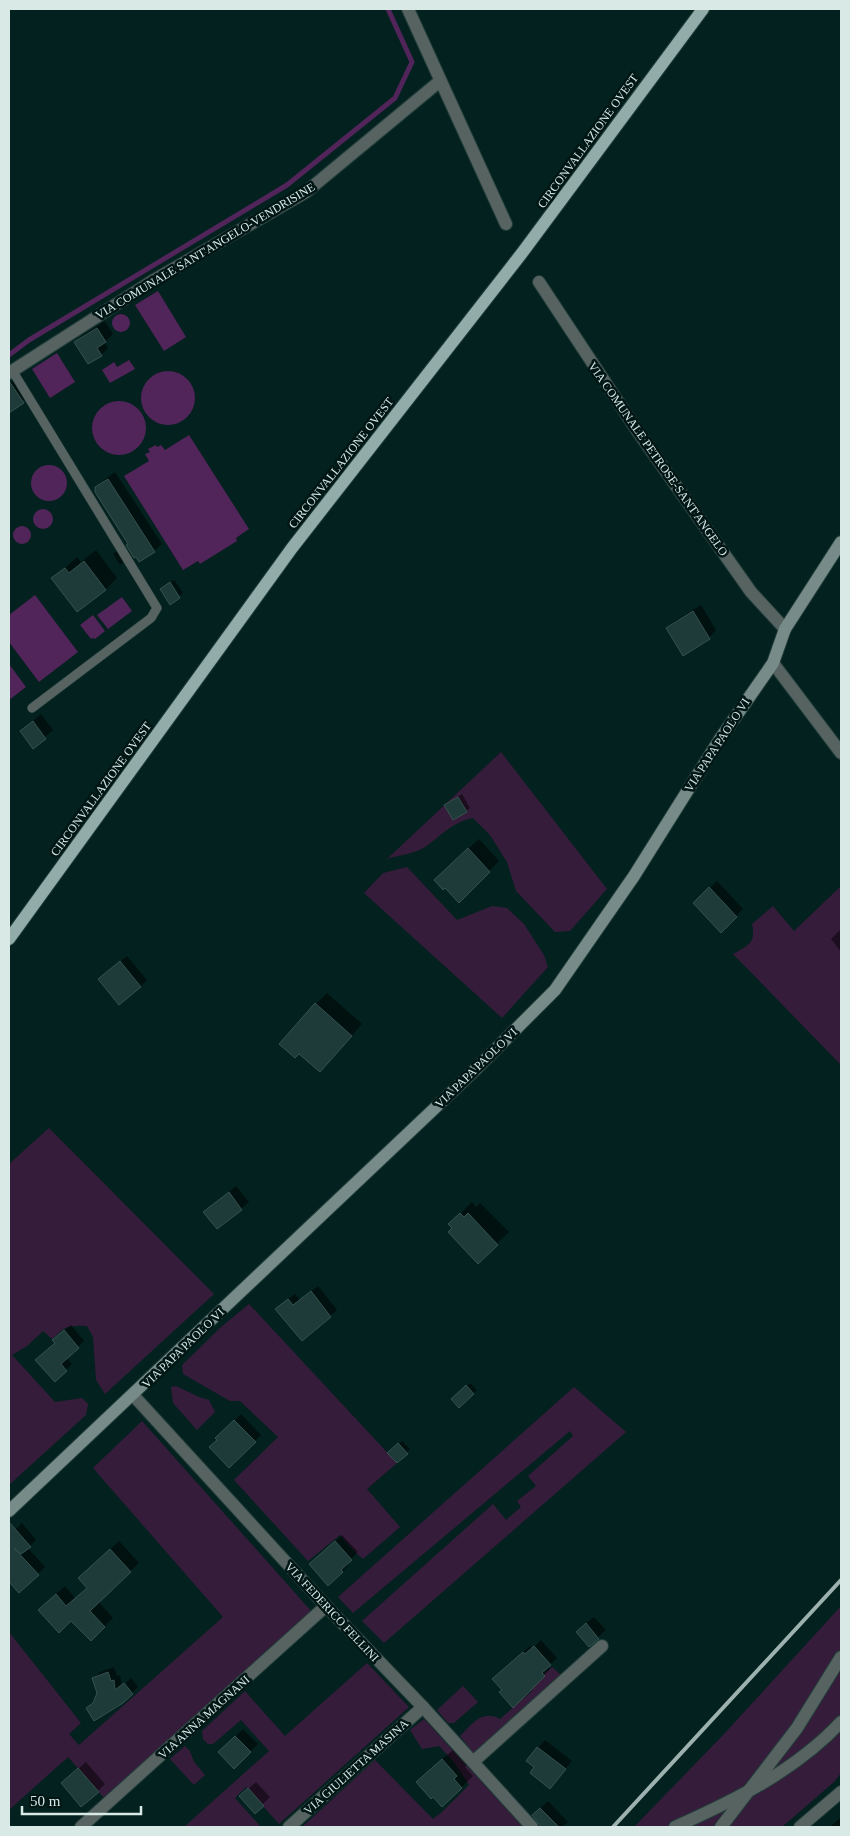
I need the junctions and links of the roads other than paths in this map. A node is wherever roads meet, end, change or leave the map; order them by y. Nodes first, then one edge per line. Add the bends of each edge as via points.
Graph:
1 (408, 9) edge
2 (703, 9) edge
3 (440, 81) junction
4 (506, 224) dead end
5 (539, 282) dead end
6 (10, 372) edge
7 (841, 542) edge
8 (785, 629) junction
9 (773, 663) junction
10 (32, 708) dead end
11 (841, 753) edge
12 (9, 939) edge
13 (133, 1395) junction
14 (9, 1511) edge
15 (326, 1606) junction
16 (602, 1646) dead end
17 (841, 1657) edge
18 (423, 1707) junction
19 (841, 1722) edge
20 (473, 1762) junction
21 (749, 1792) junction
22 (841, 1792) edge
23 (81, 1827) edge
24 (289, 1827) edge
25 (532, 1827) edge
26 (675, 1827) edge
27 (721, 1827) edge
28 (800, 1827) edge

1 - 3 street
2 - 12 main road, CIRCONVALLAZIONE OVEST via 522,253 292,548
3 - 4 street
3 - 6 street, VIA COMUNALE SANT'ANGELO-VENDRISINE via 306,192 154,280
5 - 8 street, VIA COMUNALE PETROSE-SANT'ANGELO via 636,429 751,592
6 - 10 lane via 157,608 151,618
7 - 8 street, VIA PAPA PAOLO VI
8 - 9 street, VIA PAPA PAOLO VI
9 - 11 street
9 - 13 street, VIA PAPA PAOLO VI via 555,990 480,1066
13 - 14 street, VIA PAPA PAOLO VI
13 - 15 street, VIA FEDERICO FELLINI
15 - 18 street, VIA FEDERICO FELLINI
15 - 23 street, VIA ANNA MAGNANI
16 - 20 street
17 - 21 street via 797,1728
18 - 20 street, VIA FEDERICO FELLINI
18 - 24 street, VIA GIULIETTA MASINA
19 - 21 street via 810,1751
20 - 25 street, VIA FEDERICO FELLINI
21 - 26 street
21 - 27 street
22 - 28 street

